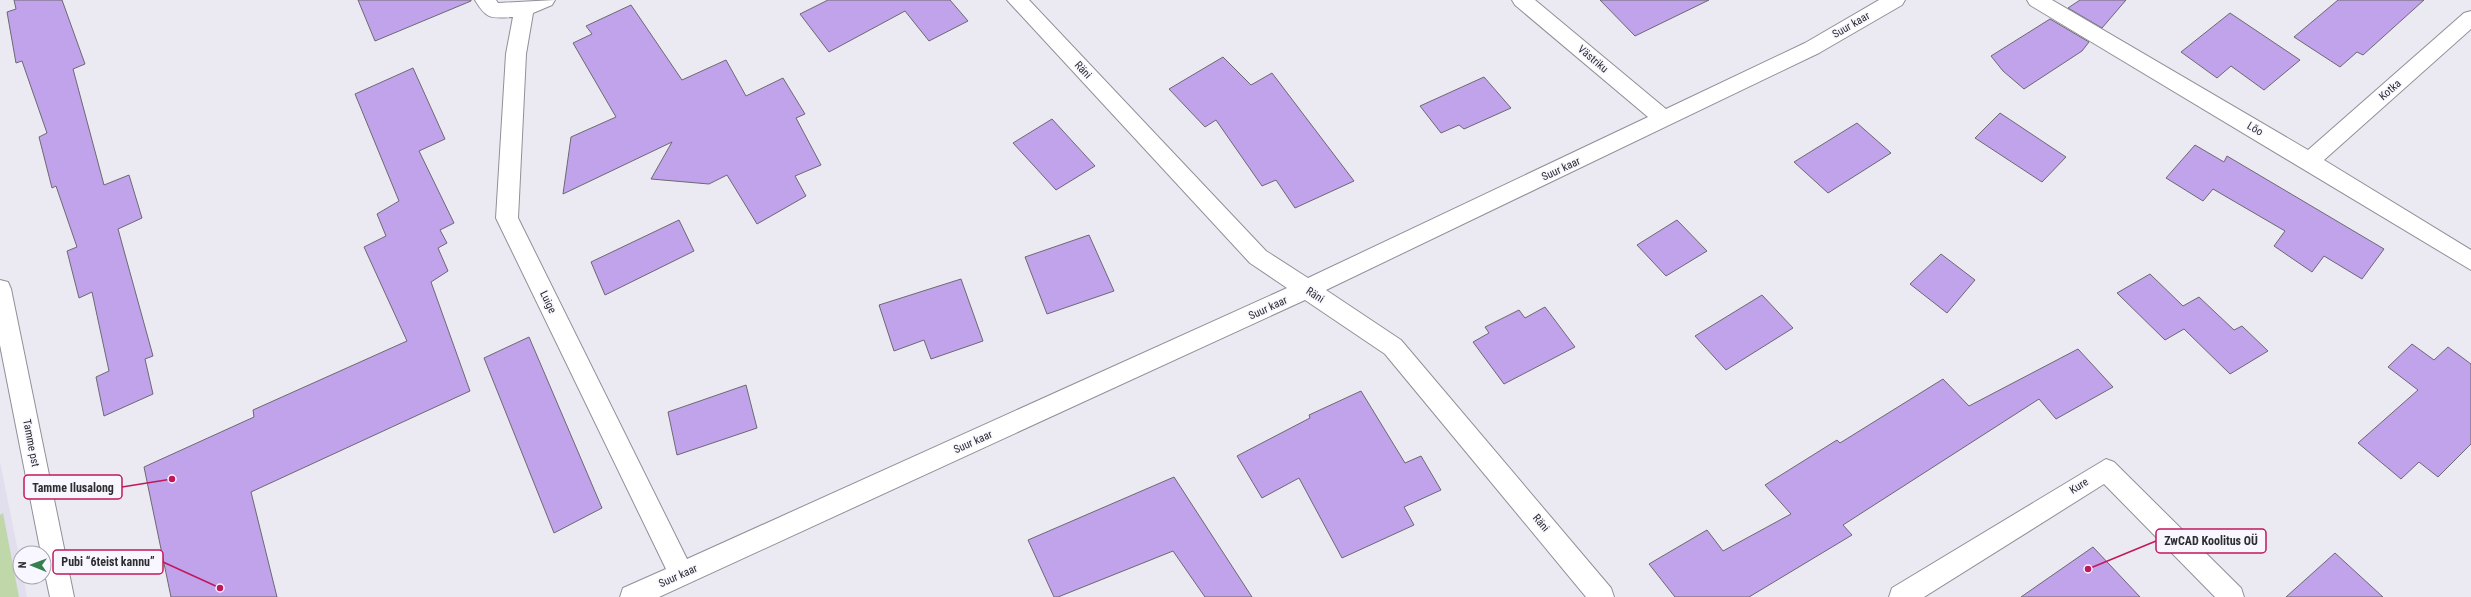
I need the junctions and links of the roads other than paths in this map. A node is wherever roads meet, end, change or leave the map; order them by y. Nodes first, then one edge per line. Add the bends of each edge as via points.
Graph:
1 (485, 0) edge
2 (545, 0) edge
3 (1018, 0) edge
4 (1522, 0) edge
5 (1895, 0) edge
6 (2037, 0) edge
7 (524, 10) junction
8 (2471, 18) edge
9 (1664, 119) junction
10 (2309, 161) junction
11 (2471, 261) edge
12 (0, 289) edge
13 (1306, 290) junction
14 (682, 575) junction
15 (62, 597) edge
16 (632, 597) edge
17 (1602, 597) edge
18 (1901, 597) edge
19 (2232, 597) edge

1 - 7 street via 493,11
2 - 7 street
3 - 13 street, Räni via 1258,257
4 - 9 street, Västriku
5 - 9 street, Suur kaar via 1812,48
6 - 10 street, Lõo
7 - 14 street, Luige via 516,54 507,218
8 - 10 street, Kotka
9 - 13 street, Suur kaar
10 - 11 street, Lõo
12 - 15 street, Tamme pst
13 - 14 street, Suur kaar
13 - 17 street, Räni via 1393,347
14 - 16 street, Suur kaar
18 - 19 street, Kure via 2106,470

